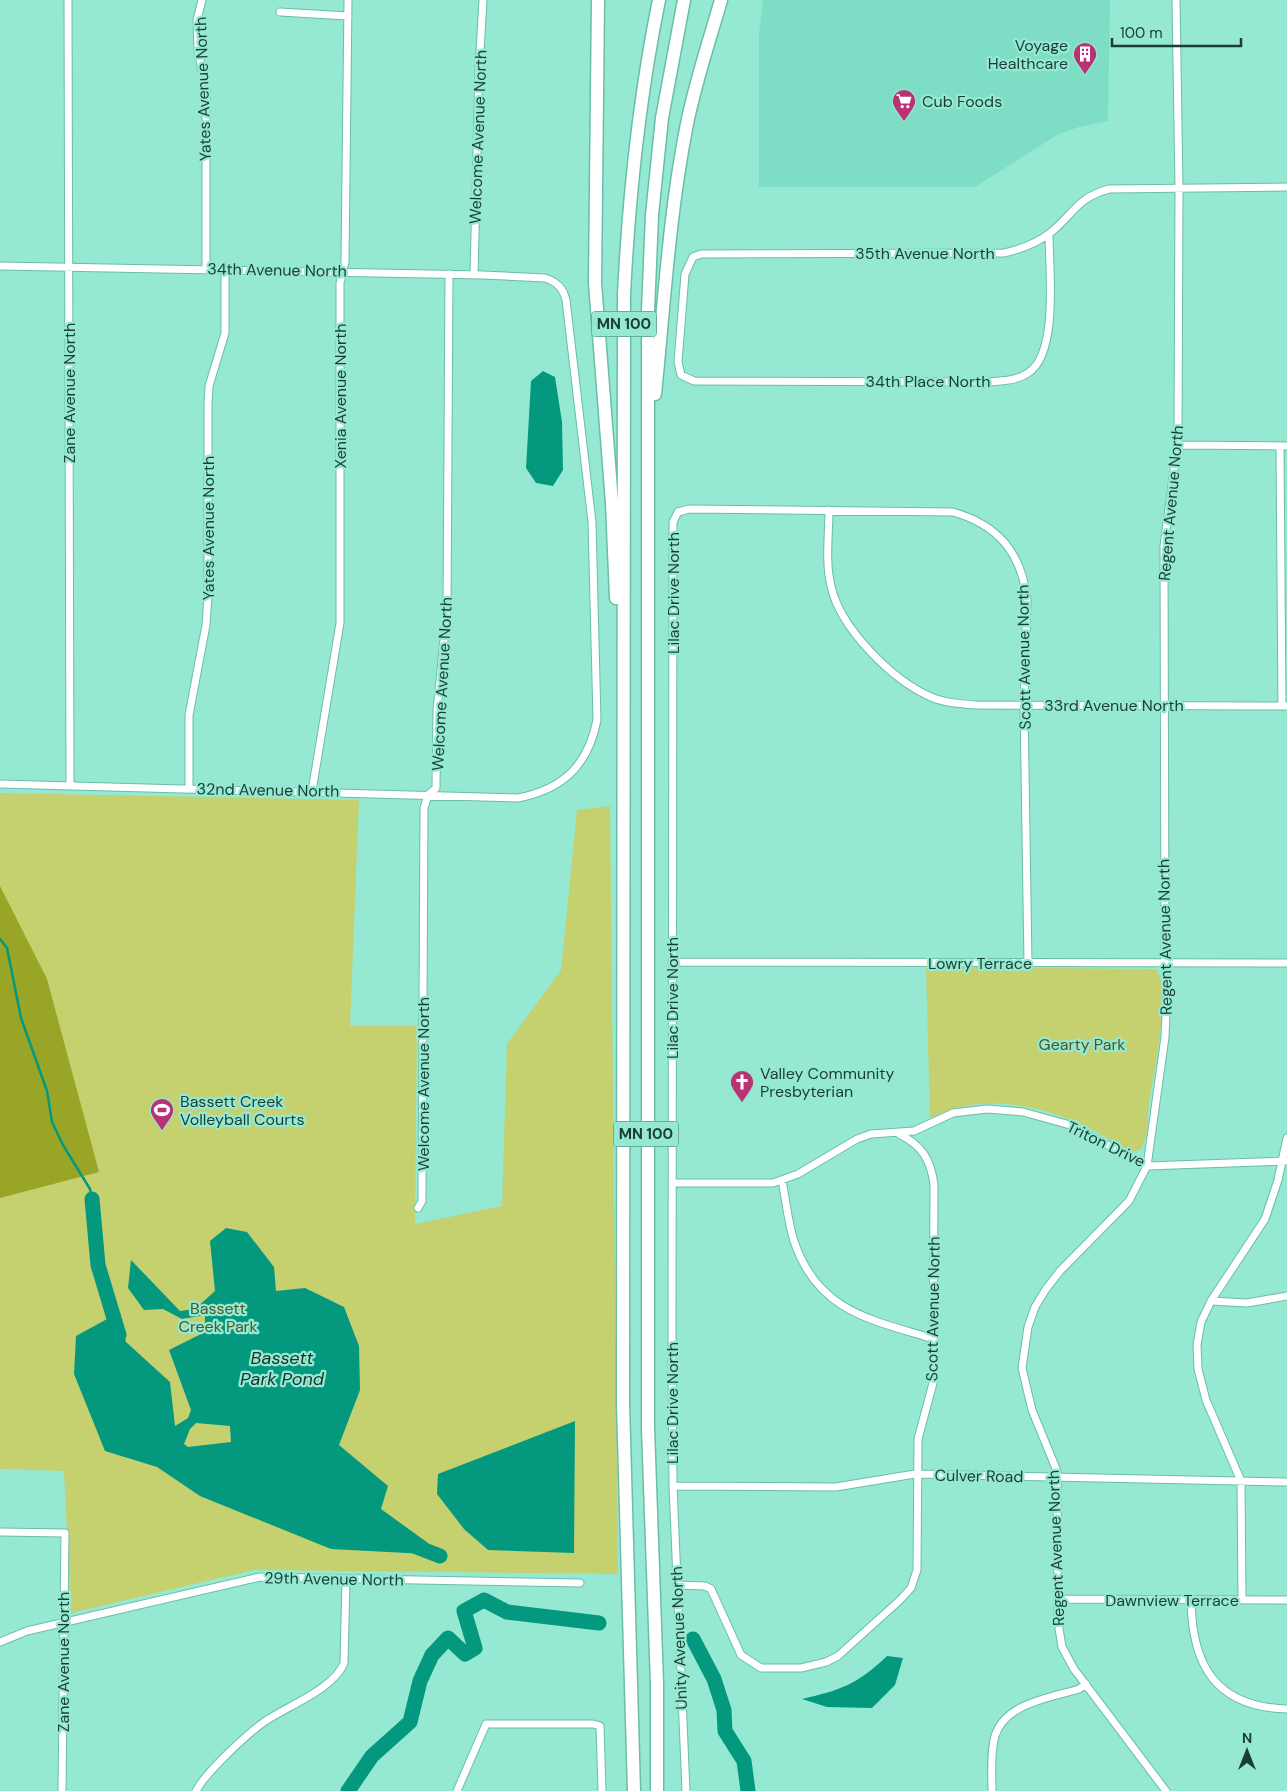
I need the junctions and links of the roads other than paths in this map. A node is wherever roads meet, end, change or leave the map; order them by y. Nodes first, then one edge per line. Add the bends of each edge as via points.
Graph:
1 (68, 0) edge
2 (202, 0) edge
3 (348, 0) edge
4 (483, 0) edge
5 (598, 0) edge
6 (659, 0) edge
7 (684, 0) edge
8 (721, 0) edge
9 (1176, 0) edge
10 (280, 12) dead end
11 (348, 16) junction
12 (1287, 187) edge
13 (1179, 188) junction
14 (1050, 234) junction
15 (0, 266) edge
16 (68, 268) junction
17 (206, 269) junction
18 (225, 269) junction
19 (342, 272) junction
20 (449, 274) junction
21 (474, 275) junction
22 (681, 375) joint
23 (1177, 445) junction
24 (1283, 446) edge
25 (648, 476) junction
26 (829, 510) junction
27 (678, 512) joint
28 (1283, 576) edge
29 (623, 650) junction
30 (1024, 704) junction
31 (1163, 706) junction
32 (1284, 706) edge
33 (0, 784) edge
34 (70, 785) junction
35 (189, 788) junction
36 (312, 791) junction
37 (536, 794) joint
38 (428, 795) junction
39 (672, 962) junction
40 (1287, 963) edge
41 (1028, 964) junction
42 (1165, 964) junction
43 (899, 1134) junction
44 (1287, 1138) edge
45 (1285, 1162) edge
46 (1147, 1166) junction
47 (782, 1180) junction
48 (673, 1183) junction
49 (418, 1208) dead end
50 (1287, 1296) edge
51 (1211, 1301) junction
52 (934, 1338) junction
53 (918, 1474) junction
54 (1057, 1478) junction
55 (1241, 1481) junction
56 (1287, 1482) edge
57 (673, 1486) junction
58 (0, 1532) edge
59 (346, 1579) junction
60 (580, 1583) dead end
61 (677, 1586) junction
62 (1058, 1599) junction
63 (1191, 1600) junction
64 (1242, 1600) junction
65 (1287, 1600) edge
66 (64, 1622) junction
67 (0, 1642) edge
68 (1086, 1684) junction
69 (1287, 1710) edge
70 (62, 1791) edge
71 (196, 1791) edge
72 (457, 1791) edge
73 (602, 1791) edge
74 (634, 1791) edge
75 (657, 1791) edge
76 (686, 1791) edge
77 (992, 1791) edge
78 (1166, 1791) edge

1 - 16 street, Zane Avenue North
2 - 17 street, Yates Avenue North via 197,29 206,92
3 - 11 street, Xenia Avenue North
4 - 21 street, Welcome Avenue North
5 - 29 highway via 595,283 612,503 614,578
6 - 29 highway, MN 100 via 638,118 627,226
7 - 25 highway, MN 100 via 662,118 652,215 648,311
8 - 25 highway via 691,106 678,175
9 - 13 street, Regent Avenue North
10 - 11 street
11 - 19 street, Xenia Avenue North via 345,262
12 - 13 street, 35th Avenue North
13 - 14 street, 35th Avenue North via 1123,188 1097,192 1074,207
13 - 23 street, Regent Avenue North
14 - 22 street, 35th Avenue North via 1022,249 1004,253 709,253 694,257 685,274 678,362
14 - 22 street, 34th Place North via 1050,322 1046,350 1040,362 1019,378 987,382 694,381
15 - 16 street, 34th Avenue North
16 - 17 street, 34th Avenue North
16 - 34 street, Zane Avenue North
17 - 18 street, 34th Avenue North
18 - 19 street, 34th Avenue North
18 - 35 street, Yates Avenue North via 225,333 209,386 208,596 206,625 189,715
19 - 20 street, 34th Avenue North
19 - 36 street, Xenia Avenue North via 340,623
20 - 21 street, 34th Avenue North
20 - 38 street, Welcome Avenue North via 447,610 437,710 436,788
21 - 37 street, 34th Avenue North via 537,277 554,280 560,286 566,300 589,478 597,720 593,739 572,774
23 - 24 street
23 - 31 street, Regent Avenue North via 1164,546
24 - 28 street
25 - 75 highway, MN 100 via 648,1428 657,1684
26 - 27 street, Scott Avenue North via 689,509
26 - 30 street, 33rd Avenue North via 829,572 833,596 854,629 884,664 913,687 939,699 976,705
26 - 30 street, Scott Avenue North via 953,512 970,517 999,536 1015,557 1025,581
27 - 39 street, Lilac Drive North via 673,522
28 - 32 street
29 - 74 highway, MN 100 via 623,1403
30 - 31 street, 33rd Avenue North
30 - 41 street, Scott Avenue North
31 - 32 street, 33rd Avenue North
31 - 42 street, Regent Avenue North
33 - 34 street, 32nd Avenue North
34 - 35 street, 32nd Avenue North
35 - 36 street, 32nd Avenue North
36 - 38 street, 32nd Avenue North
37 - 38 street, 32nd Avenue North via 518,798
38 - 49 street, Welcome Avenue North via 424,808 422,1201
39 - 41 street, Lowry Terrace
39 - 48 street, Lilac Drive North
40 - 42 street, Lowry Terrace
41 - 42 street, Lowry Terrace
42 - 46 street, Regent Avenue North via 1165,1037
43 - 46 street, Triton Drive via 971,1110 1017,1111 1070,1124
43 - 47 street, Triton Drive via 885,1133 857,1139
43 - 52 street, Scott Avenue North via 921,1149 933,1172
44 - 45 street
45 - 46 street, Triton Drive
45 - 51 street via 1261,1227
46 - 54 street, Regent Avenue North via 1128,1200 1051,1283 1035,1307 1028,1327 1022,1368 1025,1389
47 - 48 street, Triton Drive via 774,1183
47 - 52 street via 794,1243 812,1280 843,1308 861,1317
48 - 57 street, Lilac Drive North
50 - 51 street via 1247,1302
51 - 55 street via 1199,1332 1198,1369 1206,1400
52 - 53 street, Scott Avenue North via 933,1383 918,1438
53 - 54 street, Culver Road
53 - 57 street, Culver Road via 836,1487
53 - 61 street, Scott Avenue North via 917,1570 911,1588 838,1656 814,1666 761,1668 741,1655 711,1589
54 - 55 street, Culver Road
54 - 62 street, Regent Avenue North
55 - 56 street, Culver Road
55 - 64 street
57 - 61 street, Unity Avenue North
58 - 66 street, Zane Avenue North via 64,1533
59 - 60 street, 29th Avenue North
59 - 66 street, 29th Avenue North via 260,1577
59 - 71 street via 344,1663 340,1671 328,1683 264,1722 209,1774
61 - 76 street, Unity Avenue North
62 - 63 street, Dawnview Terrace
62 - 68 street, Regent Avenue North via 1062,1647
63 - 64 street, Dawnview Terrace
63 - 69 street via 1191,1625 1197,1650 1216,1682 1230,1694 1254,1705
64 - 65 street, Dawnview Terrace
66 - 67 street, 29th Avenue North
66 - 70 street, Zane Avenue North
68 - 77 street via 1019,1708 1004,1720 994,1737
68 - 78 street, Regent Avenue North
72 - 73 street via 486,1724 600,1726

